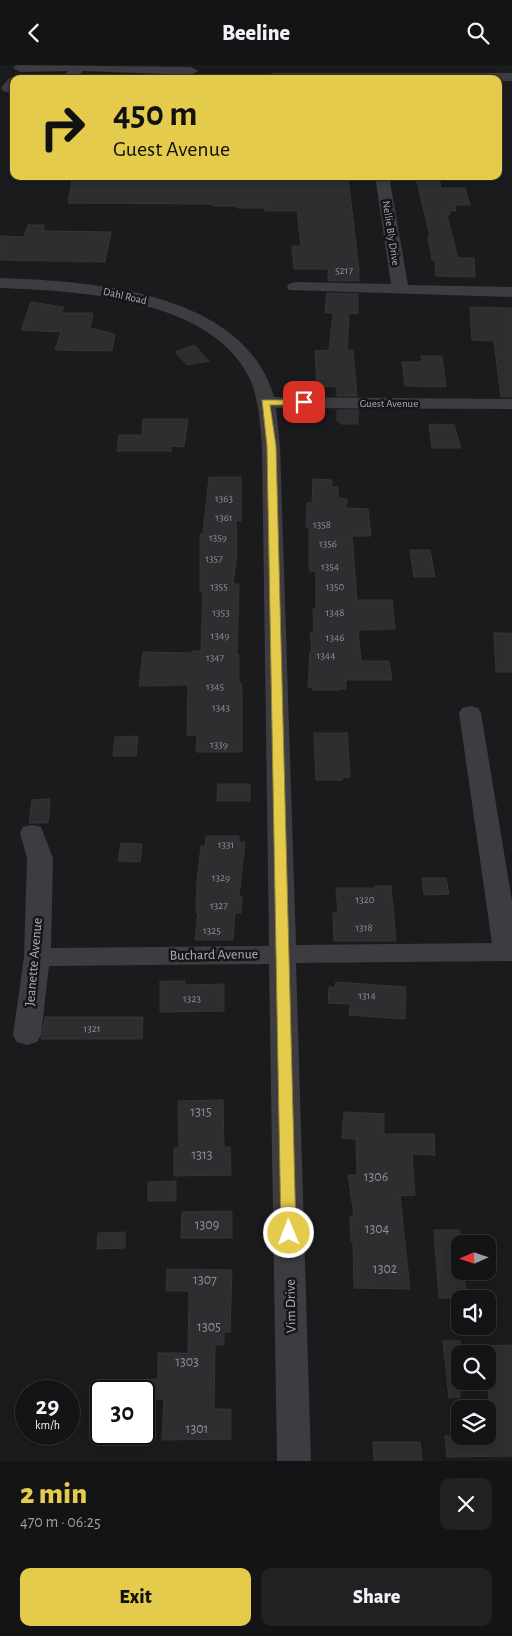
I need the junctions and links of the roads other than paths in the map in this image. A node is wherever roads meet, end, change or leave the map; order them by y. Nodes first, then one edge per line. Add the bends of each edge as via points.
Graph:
1 (80, 67) junction
2 (192, 71) dead end
3 (366, 74) edge
4 (36, 75) edge
5 (71, 75) edge
6 (335, 75) edge
7 (415, 75) edge
8 (383, 180) edge
9 (0, 283) edge
10 (295, 287) dead end
11 (400, 289) junction
12 (512, 292) edge
13 (237, 350) joint
14 (266, 402) junction
15 (512, 404) edge
16 (470, 713) dead end
17 (32, 833) dead end
18 (510, 952) edge
19 (283, 954) junction
20 (37, 957) junction
21 (27, 1035) dead end
22 (294, 1461) edge

1 - 2 street
1 - 4 street
1 - 5 street
3 - 6 street
3 - 7 street
8 - 11 street, Nellie Bly Drive
9 - 13 street, Dahl Road via 87,288 138,297 178,311 205,325
10 - 11 street
11 - 12 street
13 - 14 street, Vim Drive via 255,373
14 - 15 street, Guest Avenue
14 - 19 street, Vim Drive via 271,446
16 - 18 street
17 - 20 street, Jeanette Avenue via 40,859
18 - 19 street, Buchard Avenue
19 - 20 street, Buchard Avenue
19 - 22 street, Vim Drive
20 - 21 street, Jeanette Avenue

